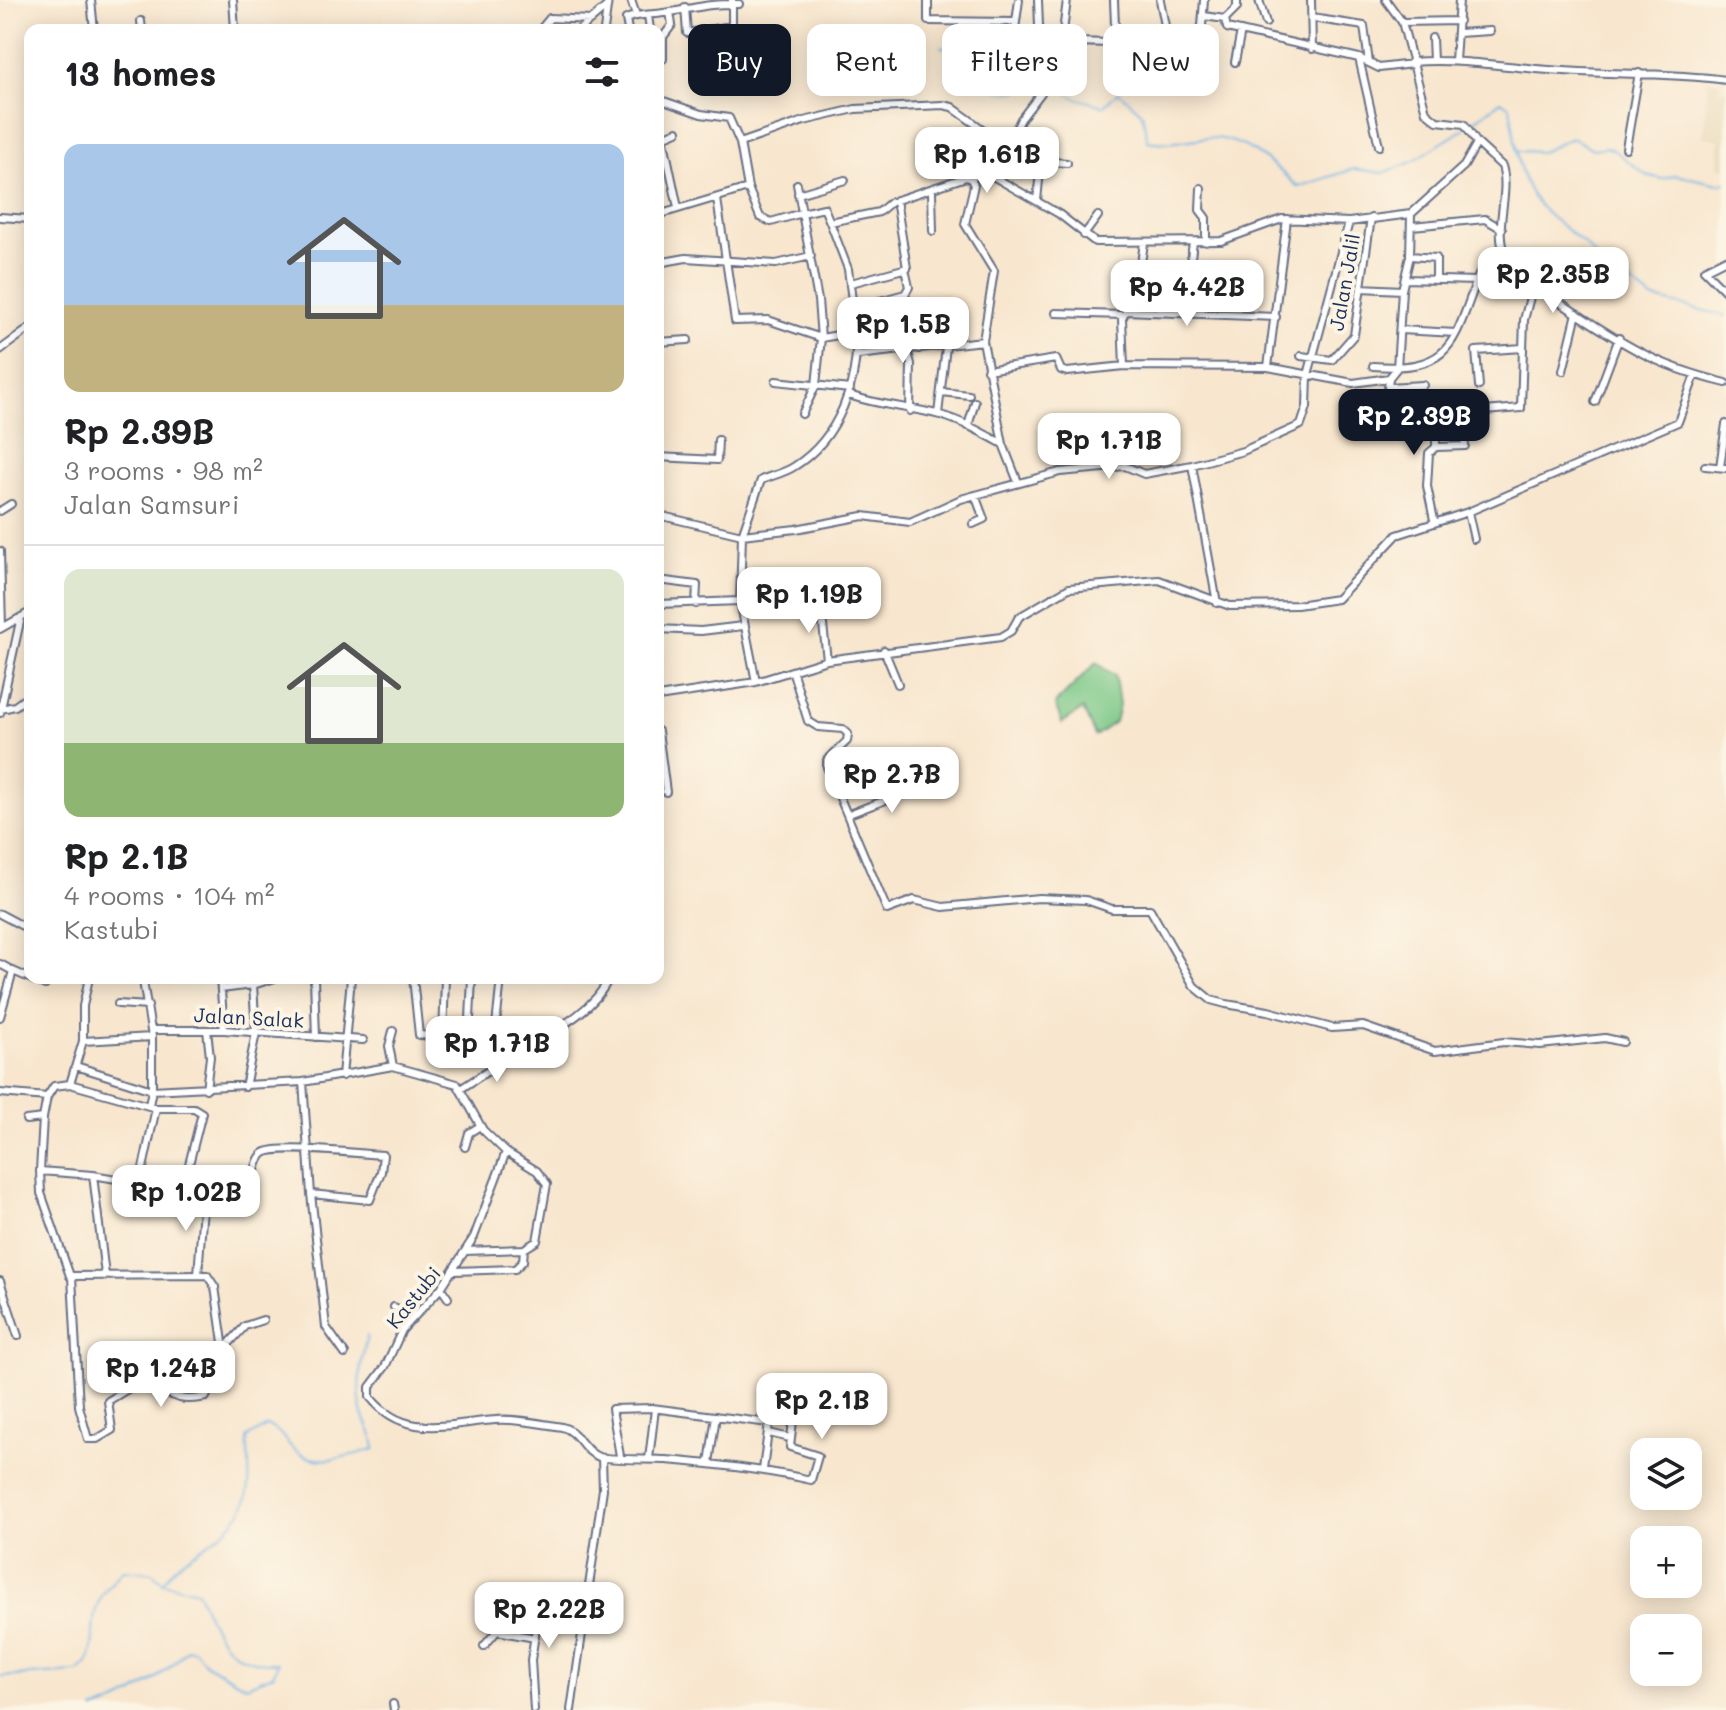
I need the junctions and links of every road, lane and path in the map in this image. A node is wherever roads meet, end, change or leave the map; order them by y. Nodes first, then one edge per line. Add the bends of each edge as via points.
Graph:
1 (91, 0) edge
2 (233, 0) edge
3 (631, 0) edge
4 (928, 0) edge
5 (1019, 0) edge
6 (1038, 0) edge
7 (1067, 0) edge
8 (1114, 0) edge
9 (1160, 0) edge
10 (1204, 0) edge
11 (1237, 0) edge
12 (1259, 0) edge
13 (1311, 0) edge
14 (1386, 0) edge
15 (1459, 0) edge
16 (697, 2) edge
17 (607, 3) edge
18 (734, 3) edge
19 (685, 7) junction
20 (670, 12) junction
21 (636, 15) junction
22 (648, 15) junction
23 (1204, 16) junction
24 (1312, 18) junction
25 (1225, 19) junction
26 (591, 20) junction
27 (141, 21) dead end
28 (1459, 21) junction
29 (1016, 22) joint
30 (1402, 22) junction
31 (1266, 23) dead end
32 (93, 24) edge
33 (141, 24) edge
34 (235, 24) edge
35 (545, 24) edge
36 (586, 24) edge
37 (605, 24) edge
38 (627, 24) edge
39 (649, 24) edge
40 (732, 24) edge
41 (1039, 24) edge
42 (1064, 24) edge
43 (1241, 31) junction
44 (1490, 31) dead end
45 (688, 33) edge
46 (1458, 33) junction
47 (664, 36) edge
48 (1432, 38) dead end
49 (1087, 41) edge
50 (1312, 49) junction
51 (1359, 58) junction
52 (1433, 61) junction
53 (1455, 61) junction
54 (1235, 62) dead end
55 (1369, 63) junction
56 (1412, 63) junction
57 (1639, 73) junction
58 (1726, 80) edge
59 (1040, 96) edge
60 (664, 101) edge
61 (677, 131) dead end
62 (664, 133) edge
63 (664, 142) edge
64 (740, 143) junction
65 (1477, 143) junction
66 (1379, 146) dead end
67 (1626, 148) dead end
68 (1010, 149) junction
69 (1041, 161) junction
70 (1067, 163) dead end
71 (982, 170) junction
72 (971, 179) junction
73 (845, 180) dead end
74 (797, 184) dead end
75 (748, 188) junction
76 (1201, 188) dead end
77 (932, 191) junction
78 (798, 194) junction
79 (717, 199) junction
80 (896, 200) junction
81 (1037, 201) junction
82 (678, 208) junction
83 (664, 213) edge
84 (802, 213) junction
85 (1411, 214) junction
86 (1098, 216) dead end
87 (0, 217) edge
88 (1371, 218) junction
89 (24, 219) edge
90 (1287, 219) junction
91 (830, 222) junction
92 (1349, 222) junction
93 (1412, 226) junction
94 (1502, 229) junction
95 (933, 231) dead end
96 (1084, 235) junction
97 (1193, 242) junction
98 (1206, 242) junction
99 (1144, 243) junction
100 (811, 256) junction
101 (1410, 256) junction
102 (1726, 259) edge
103 (726, 261) junction
104 (664, 262) edge
105 (905, 269) junction
106 (1481, 270) dead end
107 (1189, 274) dead end
108 (1405, 279) junction
109 (1436, 279) junction
110 (1477, 281) junction
111 (1534, 282) junction
112 (851, 283) junction
113 (1361, 288) junction
114 (1402, 290) junction
115 (1726, 292) edge
116 (905, 294) junction
117 (854, 308) junction
118 (1134, 310) junction
119 (1056, 313) dead end
120 (1577, 313) junction
121 (1123, 315) junction
122 (1276, 317) junction
123 (937, 325) dead end
124 (872, 330) dead end
125 (1400, 330) junction
126 (24, 332) edge
127 (856, 332) junction
128 (1456, 333) junction
129 (821, 338) junction
130 (1619, 338) junction
131 (688, 340) dead end
132 (983, 341) junction
133 (664, 342) edge
134 (934, 347) junction
135 (946, 347) junction
136 (1523, 348) junction
137 (907, 349) junction
138 (919, 349) junction
139 (0, 350) edge
140 (857, 355) junction
141 (1301, 356) dead end
142 (1315, 357) junction
143 (1124, 366) junction
144 (1373, 366) dead end
145 (1268, 367) junction
146 (1397, 368) junction
147 (987, 370) junction
148 (1563, 371) dead end
149 (1308, 375) junction
150 (1695, 375) junction
151 (1389, 378) junction
152 (776, 381) dead end
153 (1726, 383) edge
154 (816, 385) junction
155 (1423, 385) dead end
156 (1479, 386) dead end
157 (1388, 387) junction
158 (850, 392) junction
159 (941, 392) junction
160 (969, 395) dead end
161 (975, 402) dead end
162 (1595, 402) dead end
163 (910, 411) junction
164 (1462, 412) junction
165 (802, 414) dead end
166 (938, 414) junction
167 (1436, 415) junction
168 (1726, 424) edge
169 (968, 426) junction
170 (718, 440) dead end
171 (1003, 444) junction
172 (1436, 447) junction
173 (664, 457) edge
174 (1192, 465) junction
175 (1705, 466) dead end
176 (1723, 467) edge
177 (1018, 482) junction
178 (975, 495) junction
179 (11, 504) dead end
180 (0, 511) edge
181 (1468, 512) junction
182 (664, 516) edge
183 (1434, 520) junction
184 (973, 524) dead end
185 (742, 535) junction
186 (1474, 539) dead end
187 (0, 551) edge
188 (664, 581) edge
189 (740, 601) junction
190 (1217, 603) junction
191 (664, 604) edge
192 (696, 604) junction
193 (821, 607) dead end
194 (24, 615) edge
195 (21, 617) junction
196 (743, 626) junction
197 (1, 628) edge
198 (664, 629) edge
199 (884, 650) junction
200 (827, 660) junction
201 (793, 673) junction
202 (756, 682) junction
203 (898, 684) dead end
204 (664, 696) edge
205 (24, 699) edge
206 (0, 711) edge
207 (664, 777) edge
208 (922, 786) dead end
209 (666, 792) dead end
210 (849, 814) junction
211 (1, 917) edge
212 (24, 927) edge
213 (0, 964) edge
214 (13, 971) junction
215 (24, 976) edge
216 (88, 984) edge
217 (144, 984) edge
218 (221, 984) edge
219 (256, 984) edge
220 (314, 984) edge
221 (350, 984) edge
222 (414, 984) edge
223 (445, 984) edge
224 (472, 984) edge
225 (500, 984) edge
226 (606, 984) edge
227 (253, 985) junction
228 (221, 989) junction
229 (118, 1004) dead end
230 (148, 1006) junction
231 (0, 1017) edge
232 (207, 1030) junction
233 (224, 1030) junction
234 (393, 1031) dead end
235 (152, 1033) junction
236 (256, 1033) junction
237 (316, 1037) junction
238 (443, 1038) junction
239 (344, 1039) junction
240 (469, 1039) junction
241 (363, 1040) dead end
242 (83, 1041) junction
243 (1623, 1042) dead end
244 (494, 1045) junction
245 (514, 1054) junction
246 (76, 1066) junction
247 (393, 1066) junction
248 (342, 1076) junction
249 (303, 1082) junction
250 (70, 1084) junction
251 (245, 1087) junction
252 (462, 1088) junction
253 (206, 1089) junction
254 (152, 1090) junction
255 (0, 1093) edge
256 (47, 1097) junction
257 (153, 1107) junction
258 (43, 1118) junction
259 (26, 1120) dead end
260 (480, 1126) junction
261 (465, 1147) dead end
262 (308, 1152) junction
263 (506, 1152) junction
264 (40, 1171) junction
265 (93, 1175) junction
266 (140, 1182) junction
267 (183, 1188) junction
268 (204, 1193) junction
269 (311, 1194) junction
270 (524, 1249) junction
271 (465, 1251) junction
272 (454, 1271) junction
273 (105, 1275) junction
274 (198, 1275) junction
275 (72, 1277) junction
276 (0, 1281) edge
277 (441, 1288) junction
278 (448, 1298) dead end
279 (394, 1307) dead end
280 (415, 1316) junction
281 (263, 1320) dead end
282 (18, 1336) dead end
283 (224, 1349) junction
284 (345, 1354) dead end
285 (807, 1401) dead end
286 (655, 1409) junction
287 (716, 1416) junction
288 (769, 1433) junction
289 (790, 1438) junction
290 (620, 1456) junction
291 (602, 1458) junction
292 (649, 1459) junction
293 (709, 1463) junction
294 (763, 1470) junction
295 (542, 1590) dead end
296 (535, 1638) junction
297 (484, 1646) dead end
298 (534, 1710) edge
299 (571, 1710) edge

1 - 32 street
2 - 34 street
3 - 21 street
4 - 29 street via 928,21
5 - 29 street
6 - 41 street
7 - 42 street
8 - 49 street via 1113,42
9 - 23 street via 1167,31 1196,37
10 - 23 street
11 - 25 street
12 - 31 street
13 - 24 street
14 - 30 street
15 - 28 street
16 - 18 street
16 - 19 street
17 - 26 street
17 - 37 street
18 - 40 street
19 - 20 street
19 - 45 street
20 - 22 street
20 - 47 street via 672,25
21 - 22 street
21 - 38 street via 626,19
22 - 39 street
23 - 25 street
24 - 50 street
24 - 55 street via 1364,26
25 - 43 street via 1227,28
26 - 35 street via 550,18
26 - 36 street
27 - 33 street
28 - 30 street
28 - 46 street
30 - 56 street
43 - 50 street
43 - 54 street
44 - 46 street
46 - 53 street
48 - 52 street
50 - 51 street
51 - 55 street
51 - 66 street
52 - 53 street
52 - 56 street
53 - 57 street
55 - 56 street via 1379,68
56 - 65 street via 1428,115 1464,124
57 - 58 street
57 - 67 street
59 - 68 street via 1021,119
60 - 64 street via 729,118
61 - 62 street
63 - 82 street
64 - 68 street via 855,109 943,105
64 - 75 street
65 - 85 street via 1464,166
65 - 94 street via 1504,173
68 - 69 street
68 - 71 street
69 - 70 street
69 - 81 street
71 - 72 street
71 - 81 street
72 - 77 street
72 - 132 street via 965,224 990,261 995,280
73 - 78 street
74 - 78 street
75 - 79 street
75 - 84 street via 765,221
76 - 98 street
77 - 80 street
77 - 95 street
78 - 84 street
79 - 82 street
79 - 103 street
80 - 91 street via 879,212
80 - 105 street
81 - 96 street
82 - 83 street
84 - 91 street via 824,208
84 - 100 street
85 - 88 street
85 - 93 street
86 - 96 street
87 - 89 street
88 - 92 street
88 - 113 street, Jalan Jalil
90 - 92 street
90 - 98 street
90 - 122 street
91 - 112 street
92 - 142 street
93 - 94 street via 1485,219
93 - 101 street
94 - 111 street via 1506,257
96 - 99 street via 1095,242
97 - 98 street
97 - 99 street
97 - 107 street
99 - 118 street
100 - 103 street via 776,264
100 - 129 street
101 - 108 street
101 - 109 street via 1436,258
102 - 115 street via 1704,269
103 - 104 street
103 - 129 street via 735,321 768,320
105 - 112 street
105 - 116 street
106 - 110 street
108 - 109 street
108 - 114 street
109 - 110 street
110 - 128 street
111 - 120 street
111 - 136 street via 1525,311
112 - 117 street
113 - 114 street
113 - 142 street, Jalan Jalil via 1349,342 1332,360
114 - 125 street
116 - 117 street
116 - 138 street
117 - 127 street
118 - 121 street
118 - 122 street
119 - 121 street
120 - 130 street
120 - 148 street
121 - 143 street
122 - 145 street
123 - 134 street
124 - 127 street
125 - 128 street
125 - 146 street
126 - 139 street
127 - 129 street
127 - 140 street
128 - 146 street via 1431,363
129 - 154 street
130 - 150 street
130 - 162 street
131 - 133 street
132 - 135 street
132 - 147 street
134 - 135 street
134 - 138 street
135 - 159 street
136 - 156 street via 1476,351
136 - 164 street via 1521,408
137 - 138 street
137 - 140 street
137 - 163 street
140 - 158 street
141 - 142 street, Jalan Jalil
142 - 149 street
143 - 145 street
143 - 147 street via 1067,372 1056,359
144 - 146 street
145 - 149 street
146 - 151 street
147 - 171 street
149 - 151 street via 1353,383
149 - 174 street via 1301,425 1243,451
150 - 153 street
150 - 181 street via 1676,423
151 - 157 street
152 - 154 street
154 - 158 street
154 - 165 street
155 - 157 street
157 - 167 street via 1414,414
158 - 163 street
158 - 185 street via 818,449 758,485
159 - 160 street
159 - 166 street
161 - 169 street
163 - 166 street
164 - 167 street
164 - 172 street via 1465,446
166 - 169 street
167 - 172 street
168 - 176 street
169 - 171 street
170 - 173 street via 717,460
171 - 177 street
172 - 183 street via 1430,450 1427,471
174 - 177 street via 1144,474 1125,466 1104,466
174 - 190 street
175 - 176 street
177 - 178 street
178 - 184 street via 984,519
178 - 185 street via 910,522 863,516
179 - 180 street
181 - 183 street
181 - 186 street
182 - 185 street
183 - 190 street via 1397,535 1337,599 1264,606
185 - 189 street
187 - 197 street
188 - 192 street via 697,585
189 - 192 street
189 - 196 street
190 - 199 street via 1159,580 1069,588 1019,617 1001,637
191 - 192 street
193 - 200 street
194 - 195 street
195 - 197 street
195 - 206 street
196 - 198 street
196 - 202 street
199 - 200 street
199 - 203 street
200 - 201 street
201 - 202 street
201 - 210 street via 808,721 848,734 827,767
202 - 204 street
205 - 206 street
207 - 209 street
208 - 210 street
210 - 243 street via 887,910 914,900 943,907 1039,898 1150,909 1194,986 1211,1000 1332,1028 1363,1026 1435,1051 1504,1042
211 - 212 street
213 - 214 street
214 - 215 street
214 - 231 street
216 - 242 street
217 - 230 street
218 - 228 street
219 - 227 street
220 - 237 street
221 - 239 street
222 - 238 street via 418,1032
223 - 238 street
224 - 240 street
225 - 244 street
226 - 245 street via 584,1010
227 - 228 street
227 - 236 street
228 - 233 street
229 - 230 street
230 - 235 street
232 - 233 street, Jalan Salak
232 - 235 street, Jalan Salak
232 - 253 street
233 - 236 street, Jalan Salak
234 - 247 street
235 - 242 street, Jalan Salak
235 - 254 street
236 - 237 street, Jalan Salak
236 - 251 street
237 - 239 street, Jalan Salak
238 - 240 street
239 - 241 street, Jalan Salak
239 - 248 street
240 - 244 street
242 - 246 street
244 - 245 street
245 - 252 street
246 - 250 street
246 - 254 street
247 - 248 street
247 - 252 street
248 - 249 street
249 - 251 street
249 - 262 street
250 - 256 street via 54,1086
250 - 257 street
251 - 253 street
252 - 260 street
253 - 254 street
254 - 257 street
255 - 256 street
256 - 258 street
257 - 266 street
257 - 267 street via 202,1113
258 - 259 street
258 - 264 street
260 - 261 street via 469,1133
260 - 263 street
262 - 268 street via 265,1152 248,1183 232,1184 219,1195
262 - 269 street
262 - 269 street via 384,1158 370,1200
263 - 270 street via 537,1171 547,1184 540,1230 534,1244
263 - 271 street, Kastubi
264 - 265 street
264 - 275 street via 49,1220
265 - 266 street
265 - 273 street
266 - 267 street
267 - 268 street
268 - 274 street
269 - 284 street via 326,1327
270 - 271 street
270 - 272 street via 523,1261 515,1269
271 - 272 street, Kastubi
272 - 277 street, Kastubi
273 - 274 street
273 - 275 street
274 - 283 street via 210,1276 215,1287
275 - 283 street via 79,1406 88,1439 112,1430 108,1401 141,1381 170,1396 206,1397 210,1370
276 - 282 street
277 - 278 street
277 - 280 street, Kastubi
279 - 280 street
280 - 291 street, Kastubi via 370,1391 376,1404 403,1420 443,1428 499,1419 563,1428
281 - 283 street via 245,1326
285 - 289 street via 793,1421
286 - 287 street
286 - 290 street via 612,1409
286 - 292 street
287 - 288 street via 768,1422
287 - 293 street
288 - 289 street
288 - 294 street
289 - 294 street via 792,1449 818,1456 811,1480
290 - 291 street
290 - 292 street
291 - 299 street via 603,1489
292 - 293 street
293 - 294 street
295 - 296 street
296 - 297 street via 497,1631
296 - 298 street

